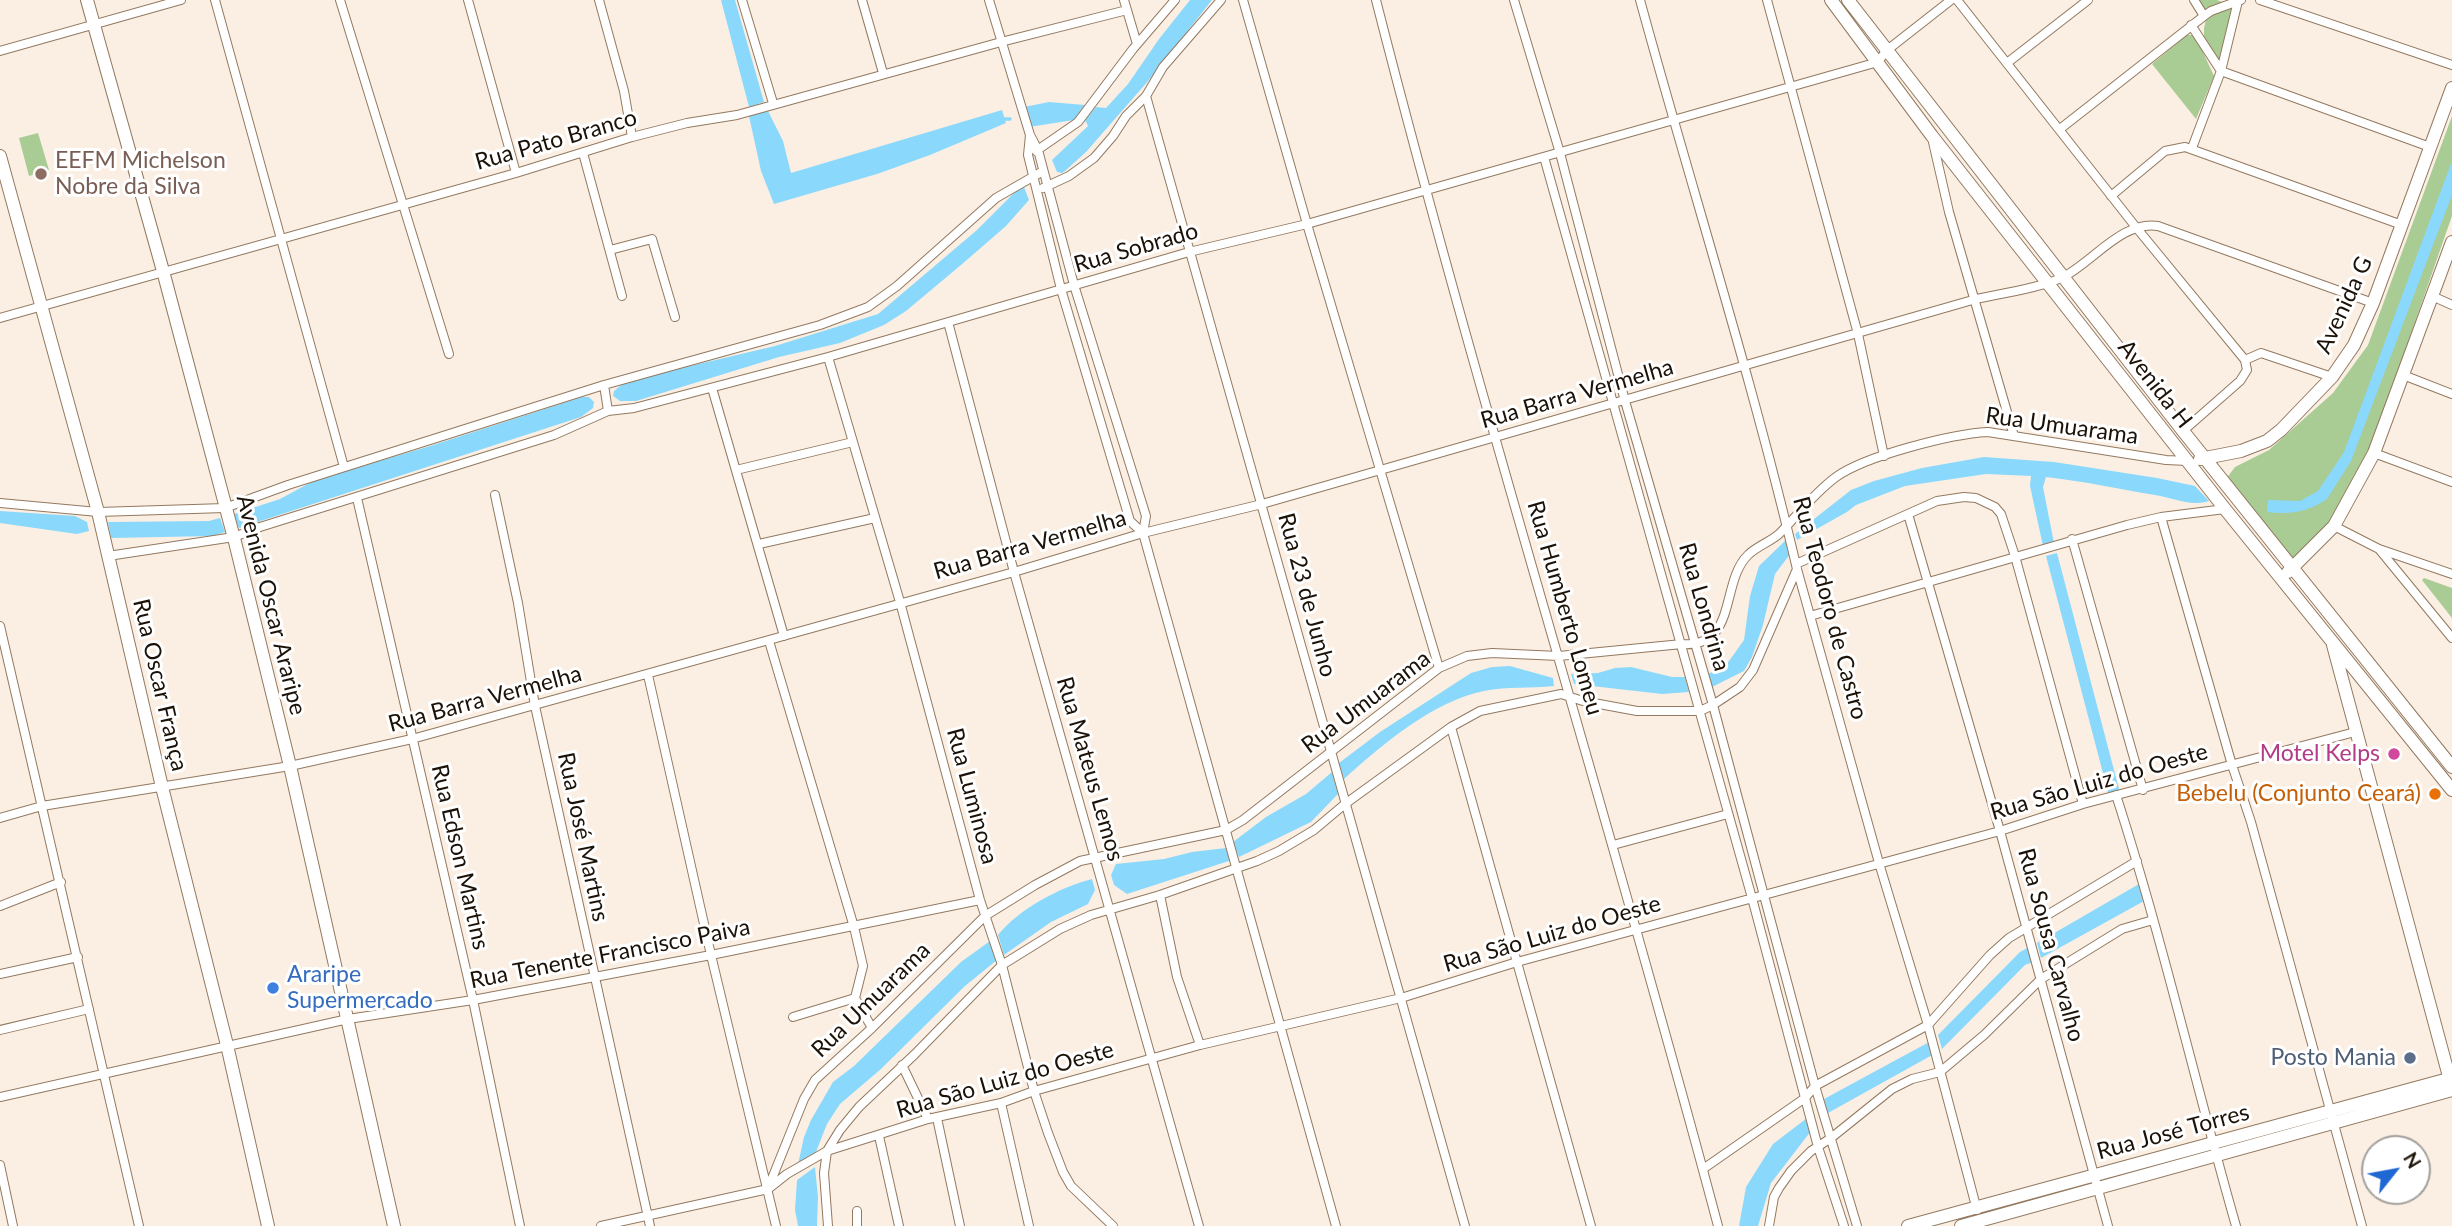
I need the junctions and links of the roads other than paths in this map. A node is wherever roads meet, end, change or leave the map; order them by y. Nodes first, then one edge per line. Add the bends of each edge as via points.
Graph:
1 (87, 0) edge
2 (181, 0) edge
3 (215, 0) edge
4 (340, 0) edge
5 (468, 0) edge
6 (599, 0) edge
7 (742, 0) edge
8 (862, 0) edge
9 (989, 0) edge
10 (1124, 0) edge
11 (1175, 0) edge
12 (1221, 0) edge
13 (1243, 0) edge
14 (1376, 0) edge
15 (1514, 0) edge
16 (1640, 0) edge
17 (1767, 0) edge
18 (1831, 0) edge
19 (1848, 0) edge
20 (1951, 0) edge
21 (1957, 0) edge
22 (2088, 0) edge
23 (2194, 0) edge
24 (2260, 0) edge
25 (2240, 1) edge
26 (1126, 10) junction
27 (2204, 16) junction
28 (93, 24) junction
29 (2191, 25) junction
30 (1000, 42) junction
31 (1138, 44) junction
32 (0, 51) edge
33 (1882, 56) junction
34 (2007, 63) junction
35 (2452, 65) edge
36 (2221, 71) junction
37 (883, 74) junction
38 (1791, 86) junction
39 (2452, 88) edge
40 (1146, 96) junction
41 (773, 103) junction
42 (1673, 120) junction
43 (2060, 129) junction
44 (1030, 135) junction
45 (1932, 136) junction
46 (632, 137) junction
47 (2430, 147) junction
48 (2192, 148) junction
49 (1038, 150) junction
50 (1965, 151) junction
51 (583, 153) junction
52 (1560, 153) junction
53 (1028, 155) junction
54 (0, 156) edge
55 (1544, 157) junction
56 (1952, 161) junction
57 (1043, 171) junction
58 (516, 173) junction
59 (1033, 176) junction
60 (1046, 187) junction
61 (1037, 191) junction
62 (1426, 191) junction
63 (2111, 196) junction
64 (404, 203) junction
65 (1307, 225) junction
66 (2402, 225) junction
67 (2135, 226) junction
68 (281, 240) junction
69 (2452, 242) edge
70 (610, 250) junction
71 (1189, 252) junction
72 (163, 271) junction
73 (2064, 277) junction
74 (2049, 282) junction
75 (1074, 285) junction
76 (1061, 289) junction
77 (622, 296) dead end
78 (2432, 296) junction
79 (1976, 299) junction
80 (2373, 303) junction
81 (2452, 304) edge
82 (42, 305) junction
83 (675, 317) dead end
84 (0, 318) edge
85 (948, 322) junction
86 (1858, 334) junction
87 (449, 354) dead end
88 (828, 357) junction
89 (2245, 360) junction
90 (1744, 366) junction
91 (2403, 375) junction
92 (2332, 377) junction
93 (604, 385) junction
94 (712, 388) junction
95 (2452, 394) edge
96 (1625, 401) junction
97 (1613, 404) junction
98 (608, 411) junction
99 (2183, 432) junction
100 (2014, 436) junction
101 (1496, 438) junction
102 (853, 442) junction
103 (2374, 453) junction
104 (1884, 456) junction
105 (2204, 457) junction
106 (2189, 461) junction
107 (344, 467) junction
108 (736, 470) junction
109 (1379, 470) junction
110 (2452, 482) edge
111 (495, 495) dead end
112 (357, 498) junction
113 (0, 503) edge
114 (1262, 504) junction
115 (225, 508) junction
116 (2225, 509) junction
117 (98, 512) junction
118 (1908, 514) junction
119 (2161, 517) junction
120 (876, 518) junction
121 (1787, 523) junction
122 (2334, 526) junction
123 (1143, 533) junction
124 (234, 537) junction
125 (2072, 539) junction
126 (759, 544) junction
127 (2379, 549) junction
128 (108, 556) junction
129 (2015, 556) junction
130 (1797, 567) junction
131 (2294, 568) junction
132 (1014, 572) junction
133 (2452, 574) edge
134 (1675, 576) junction
135 (2281, 578) junction
136 (1662, 579) junction
137 (1928, 583) junction
138 (900, 602) junction
139 (1810, 616) junction
140 (0, 626) edge
141 (784, 636) junction
142 (2452, 638) edge
143 (769, 641) junction
144 (2332, 641) junction
145 (1682, 645) junction
146 (1695, 645) junction
147 (3, 652) edge
148 (1559, 656) junction
149 (1439, 668) junction
150 (648, 675) junction
151 (1571, 696) junction
152 (1713, 705) junction
153 (535, 706) junction
154 (1700, 711) junction
155 (1451, 727) junction
156 (2356, 732) junction
157 (412, 739) junction
158 (1330, 753) junction
159 (2232, 765) junction
160 (290, 766) junction
161 (2452, 767) edge
162 (162, 787) junction
163 (2143, 790) junction
164 (2452, 790) edge
165 (2116, 795) junction
166 (1345, 804) junction
167 (2083, 804) junction
168 (42, 806) junction
169 (1728, 814) junction
170 (0, 818) edge
171 (1226, 830) junction
172 (2000, 831) junction
173 (1613, 845) junction
174 (1094, 858) junction
175 (2137, 861) junction
176 (1879, 863) junction
177 (1235, 869) junction
178 (61, 882) junction
179 (1160, 895) junction
180 (1765, 895) junction
181 (1752, 898) junction
182 (980, 900) junction
183 (0, 906) edge
184 (1111, 908) junction
185 (985, 916) junction
186 (2153, 920) junction
187 (2025, 926) junction
188 (854, 927) junction
189 (1637, 929) junction
190 (711, 955) junction
191 (78, 957) junction
192 (1517, 962) junction
193 (1002, 965) junction
194 (0, 974) edge
195 (594, 976) junction
196 (2041, 979) junction
197 (855, 998) junction
198 (1401, 998) junction
199 (473, 1000) junction
200 (89, 1009) junction
201 (793, 1017) dead end
202 (348, 1019) junction
203 (1928, 1025) junction
204 (1279, 1026) junction
205 (872, 1028) junction
206 (0, 1030) edge
207 (227, 1045) junction
208 (1200, 1045) junction
209 (1153, 1058) junction
210 (902, 1065) junction
211 (103, 1072) junction
212 (1940, 1072) junction
213 (2451, 1084) edge
214 (1815, 1086) junction
215 (1034, 1091) junction
216 (0, 1097) edge
217 (1805, 1098) junction
218 (1002, 1102) junction
219 (2332, 1117) junction
220 (933, 1119) junction
221 (879, 1136) junction
222 (1831, 1138) junction
223 (1818, 1147) junction
224 (2214, 1149) junction
225 (827, 1151) junction
226 (0, 1165) edge
227 (1703, 1169) junction
228 (2096, 1181) junction
229 (768, 1189) junction
230 (1977, 1208) junction
231 (856, 1211) dead end
232 (648, 1216) junction
233 (1981, 1224) edge
234 (13, 1226) edge
235 (139, 1226) edge
236 (268, 1226) edge
237 (394, 1226) edge
238 (520, 1226) edge
239 (601, 1226) edge
240 (650, 1226) edge
241 (776, 1226) edge
242 (828, 1226) edge
243 (857, 1226) edge
244 (899, 1226) edge
245 (960, 1226) edge
246 (1029, 1226) edge
247 (1113, 1226) edge
248 (1199, 1226) edge
249 (1336, 1226) edge
250 (1465, 1226) edge
251 (1591, 1226) edge
252 (1718, 1226) edge
253 (1769, 1226) edge
254 (1843, 1226) edge
255 (1857, 1226) edge
256 (1908, 1226) edge
257 (1961, 1226) edge
258 (2108, 1226) edge
259 (2236, 1226) edge
260 (2362, 1226) edge

1 - 28 street, Avenida Oscar Araripe
2 - 28 street
3 - 68 street
4 - 64 street
5 - 58 street
6 - 46 street
7 - 41 street
8 - 37 street
9 - 30 street
10 - 26 street
11 - 31 street
12 - 40 street via 1163,67
13 - 65 street
14 - 62 street, Rua Humberto Lomeu
15 - 52 street, Rua Londrina
16 - 42 street, Rua Teodoro de Castro
17 - 38 street
18 - 33 street, Avenida H
19 - 33 street, Avenida H
20 - 33 street
21 - 34 street
22 - 34 street
23 - 27 street
24 - 35 street
25 - 27 street
25 - 36 street
26 - 30 street, Rua Pato Branco
26 - 31 street
27 - 29 street
28 - 32 street
28 - 72 street, Avenida Oscar Araripe
29 - 36 street
29 - 43 street
30 - 37 street, Rua Pato Branco
30 - 44 street
31 - 49 street via 1078,122
33 - 38 street, Rua Sobrado
33 - 45 street, Avenida H
33 - 50 street, Avenida H
34 - 43 street
36 - 47 street
36 - 48 street
37 - 41 street, Rua Pato Branco
38 - 42 street, Rua Sobrado
38 - 86 street
39 - 47 street, Avenida G
40 - 60 street via 1094,158
40 - 71 street, Rua 23 de Junho
41 - 46 street, Rua Pato Branco
42 - 52 street, Rua Sobrado
42 - 90 street, Rua Teodoro de Castro
43 - 63 street
44 - 49 street
44 - 53 street
45 - 56 street, Avenida H
45 - 79 street
46 - 51 street, Rua Pato Branco
47 - 66 street, Avenida G
48 - 63 street via 2165,151
48 - 66 street
49 - 53 street
49 - 57 street
50 - 56 street
50 - 73 street, Avenida H
51 - 58 street, Rua Pato Branco
51 - 70 street
52 - 55 street, Rua Sobrado
52 - 96 street, Rua Londrina
53 - 59 street
54 - 82 street, Rua Oscar França
55 - 62 street, Rua Sobrado
55 - 97 street, Rua Londrina
56 - 74 street, Avenida H
57 - 59 street
57 - 60 street
58 - 64 street, Rua Pato Branco
59 - 61 street
59 - 93 street via 996,198 868,307 820,325
60 - 61 street
60 - 75 street
61 - 76 street
62 - 65 street, Rua Sobrado
62 - 101 street, Rua Humberto Lomeu
63 - 67 street
64 - 68 street, Rua Pato Branco
64 - 87 street
65 - 71 street, Rua Sobrado
65 - 109 street
66 - 80 street, Avenida G
67 - 73 street, Rua Barra Vermelha
67 - 80 street via 2158,226
67 - 89 street
68 - 72 street, Rua Pato Branco
68 - 107 street
69 - 78 street
70 - 77 street
70 - 83 street via 652,239
71 - 75 street, Rua Sobrado
71 - 114 street, Rua 23 de Junho
72 - 82 street, Rua Pato Branco
72 - 115 street, Avenida Oscar Araripe
73 - 74 street, Rua Barra Vermelha
73 - 99 street, Avenida H
74 - 79 street, Rua Barra Vermelha
74 - 106 street, Avenida H
75 - 76 street, Rua Sobrado
75 - 123 street via 1146,516
76 - 85 street, Rua Sobrado
76 - 123 street via 1130,521
78 - 81 street
78 - 91 street
79 - 86 street, Rua Barra Vermelha
79 - 100 street
80 - 92 street, Avenida G via 2354,345
82 - 84 street, Rua Pato Branco
82 - 117 street, Rua Oscar França
85 - 88 street, Rua Sobrado
85 - 132 street, Rua Mateus Lemos
86 - 90 street, Rua Barra Vermelha
86 - 104 street
88 - 94 street, Rua Sobrado
88 - 102 street, Rua Luminosa
89 - 92 street via 2269,354
89 - 99 street via 2247,370 2240,381
90 - 96 street, Rua Barra Vermelha
90 - 121 street, Rua Teodoro de Castro
91 - 95 street
91 - 103 street
92 - 105 street, Avenida G via 2267,441 2241,452
93 - 98 street
93 - 107 street
94 - 98 street, Rua Sobrado
94 - 108 street
96 - 97 street, Rua Barra Vermelha
96 - 134 street, Rua Londrina
97 - 101 street, Rua Barra Vermelha
97 - 136 street, Rua Londrina
98 - 112 street, Rua Sobrado via 554,435
99 - 105 street, Avenida H
100 - 104 street, Rua Umuarama via 1968,433
100 - 106 street, Rua Umuarama
101 - 109 street, Rua Barra Vermelha
101 - 148 street, Rua Humberto Lomeu
102 - 108 street
102 - 120 street, Rua Luminosa
103 - 110 street
103 - 122 street
104 - 121 street, Rua Umuarama via 1846,470
105 - 106 street, Avenida G
105 - 131 street, Avenida H
106 - 116 street, Avenida H
107 - 115 street
108 - 126 street
109 - 114 street, Rua Barra Vermelha
109 - 149 street
111 - 153 street, Rua José Martins
112 - 124 street, Rua Sobrado
112 - 157 street, Rua Edson Martins
113 - 117 street
114 - 123 street, Rua Barra Vermelha
114 - 158 street, Rua 23 de Junho
115 - 117 street
115 - 124 street, Avenida Oscar Araripe
116 - 119 street
116 - 135 street, Avenida H
117 - 128 street, Rua Oscar França
118 - 129 street via 1937,501 1976,498 1995,507
118 - 130 street
118 - 137 street, Rua Sousa Carvalho
119 - 125 street
119 - 159 street
120 - 126 street
120 - 138 street, Rua Luminosa
121 - 130 street, Rua Teodoro de Castro
121 - 146 street, Rua Umuarama via 1741,564 1721,624
122 - 127 street
122 - 131 street
123 - 132 street, Rua Barra Vermelha
123 - 171 street
124 - 128 street, Rua Sobrado
124 - 160 street, Avenida Oscar Araripe
125 - 129 street
125 - 163 street
126 - 141 street
127 - 133 street
127 - 142 street
128 - 162 street, Rua Oscar França
129 - 137 street
129 - 167 street
130 - 139 street, Rua Teodoro de Castro
130 - 152 street via 1753,670 1741,687
131 - 135 street
131 - 161 street, Avenida H
132 - 138 street, Rua Barra Vermelha
132 - 174 street, Rua Mateus Lemos
134 - 136 street
134 - 146 street, Rua Londrina
135 - 144 street, Avenida H
136 - 145 street, Rua Londrina
137 - 139 street
137 - 172 street, Rua Sousa Carvalho
138 - 141 street, Rua Barra Vermelha
138 - 182 street, Rua Luminosa
139 - 176 street, Rua Teodoro de Castro
140 - 147 street
141 - 143 street, Rua Barra Vermelha
143 - 150 street, Rua Barra Vermelha
143 - 188 street
144 - 156 street
144 - 164 street, Avenida H
145 - 146 street, Rua Umuarama
145 - 148 street, Rua Umuarama
145 - 154 street, Rua Londrina
146 - 152 street, Rua Londrina
147 - 168 street
148 - 149 street, Rua Umuarama via 1492,653 1468,656
148 - 151 street, Rua Humberto Lomeu
149 - 158 street, Rua Umuarama
150 - 153 street, Rua Barra Vermelha
150 - 190 street
151 - 154 street via 1637,711
151 - 155 street via 1561,694 1480,711
151 - 173 street, Rua Humberto Lomeu
152 - 154 street
152 - 180 street, Rua Londrina
153 - 157 street, Rua Barra Vermelha
153 - 195 street, Rua José Martins
154 - 169 street, Rua Londrina
155 - 166 street
155 - 192 street
156 - 159 street, Rua São Luiz do Oeste
156 - 213 street
157 - 160 street, Rua Barra Vermelha
157 - 199 street, Rua Edson Martins
158 - 166 street, Rua 23 de Junho
158 - 171 street, Rua Umuarama
159 - 163 street, Rua São Luiz do Oeste
159 - 219 street
160 - 162 street, Rua Barra Vermelha
160 - 202 street, Avenida Oscar Araripe
162 - 168 street, Rua Barra Vermelha
162 - 207 street, Rua Oscar França
163 - 165 street, Rua São Luiz do Oeste
165 - 167 street, Rua São Luiz do Oeste
165 - 175 street
166 - 177 street via 1279,851
166 - 198 street, Rua 23 de Junho
167 - 172 street, Rua São Luiz do Oeste
168 - 170 street, Rua Barra Vermelha
168 - 178 street
169 - 173 street
169 - 181 street, Rua Londrina
171 - 174 street, Rua Umuarama
171 - 177 street
172 - 176 street, Rua São Luiz do Oeste
172 - 187 street, Rua Sousa Carvalho
173 - 189 street, Rua Humberto Lomeu
174 - 184 street, Rua Mateus Lemos
174 - 185 street, Rua Umuarama via 1035,885
175 - 186 street
175 - 187 street
176 - 180 street, Rua São Luiz do Oeste
176 - 203 street, Rua Teodoro de Castro
177 - 179 street
177 - 204 street
178 - 183 street
178 - 191 street
179 - 184 street
179 - 208 street via 1177,977
180 - 181 street, Rua São Luiz do Oeste
180 - 214 street, Rua Londrina
181 - 189 street, Rua São Luiz do Oeste
181 - 217 street, Rua Londrina
182 - 185 street, Rua Luminosa
182 - 188 street, Rua Tenente Francisco Paiva
184 - 193 street via 1060,929
184 - 209 street, Rua Mateus Lemos
185 - 193 street, Rua Luminosa
185 - 205 street, Rua Umuarama
186 - 196 street via 2122,929
186 - 224 street
187 - 196 street, Rua Sousa Carvalho
187 - 203 street via 1990,955
188 - 190 street, Rua Tenente Francisco Paiva
188 - 197 street via 863,966
189 - 192 street, Rua São Luiz do Oeste
189 - 227 street, Rua Humberto Lomeu
190 - 195 street, Rua Tenente Francisco Paiva
190 - 229 street
191 - 194 street
191 - 200 street
192 - 198 street, Rua São Luiz do Oeste
192 - 251 street
193 - 210 street
193 - 215 street, Rua Luminosa
195 - 199 street, Rua Tenente Francisco Paiva
195 - 232 street, Rua José Martins
196 - 212 street
196 - 228 street, Rua Sousa Carvalho
197 - 201 street
197 - 205 street
198 - 204 street, Rua São Luiz do Oeste
198 - 250 street, Rua 23 de Junho
199 - 202 street, Rua Tenente Francisco Paiva
199 - 238 street, Rua Edson Martins
200 - 206 street
200 - 211 street
202 - 207 street, Rua Tenente Francisco Paiva
202 - 237 street, Avenida Oscar Araripe
203 - 212 street, Rua Teodoro de Castro
203 - 214 street
204 - 208 street, Rua São Luiz do Oeste
204 - 249 street
205 - 229 street, Rua Umuarama via 815,1080
207 - 211 street, Rua Tenente Francisco Paiva
207 - 236 street, Rua Oscar França
208 - 209 street, Rua São Luiz do Oeste
209 - 215 street, Rua São Luiz do Oeste
209 - 248 street, Rua Mateus Lemos
210 - 220 street
210 - 225 street via 846,1121
211 - 216 street, Rua Tenente Francisco Paiva
211 - 235 street
212 - 222 street via 1892,1089
212 - 230 street, Rua Teodoro de Castro
213 - 219 street, Rua José Torres
214 - 217 street
214 - 222 street, Rua Londrina
215 - 218 street, Rua São Luiz do Oeste
215 - 247 street, Rua Luminosa via 1063,1172 1084,1201
217 - 223 street, Rua Londrina
217 - 227 street
218 - 220 street, Rua São Luiz do Oeste
218 - 246 street
219 - 224 street, Rua José Torres
219 - 260 street
220 - 221 street, Rua São Luiz do Oeste
220 - 245 street
221 - 225 street, Rua São Luiz do Oeste
221 - 244 street
222 - 223 street
222 - 255 street, Rua Londrina
223 - 253 street via 1779,1188
223 - 254 street, Rua Londrina
224 - 228 street, Rua José Torres
224 - 259 street
225 - 229 street, Rua São Luiz do Oeste
225 - 242 street via 824,1194
226 - 234 street
227 - 252 street, Rua Humberto Lomeu
228 - 230 street, Rua José Torres
228 - 233 street, Rua José Torres
228 - 258 street, Rua Sousa Carvalho
229 - 232 street
229 - 241 street
230 - 233 street, Rua Teodoro de Castro
230 - 256 street, Rua José Torres
231 - 243 street
232 - 239 street
232 - 240 street, Rua José Martins
233 - 257 street, Rua José Torres

